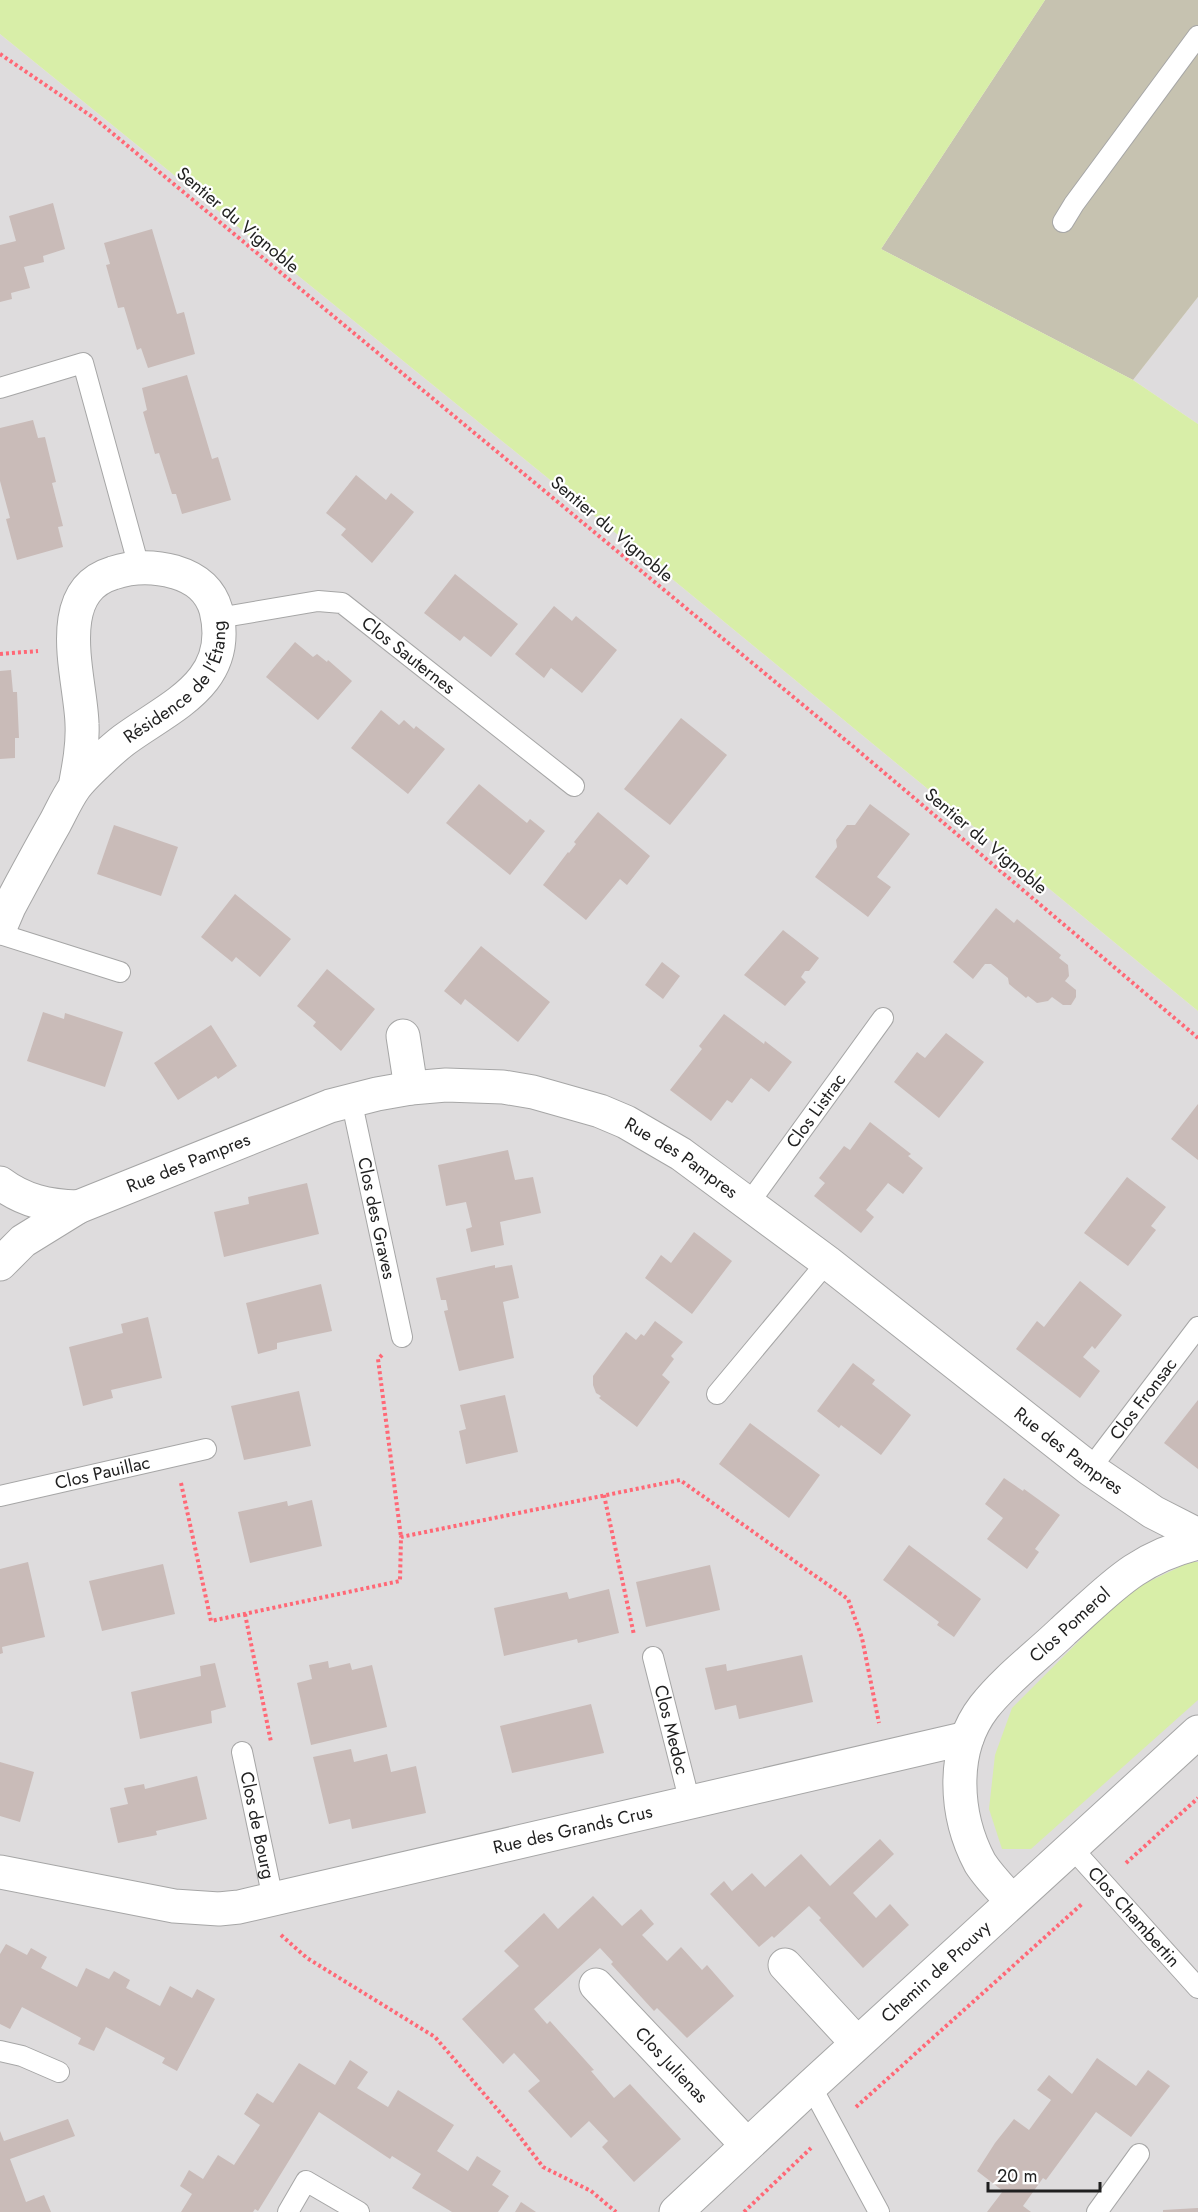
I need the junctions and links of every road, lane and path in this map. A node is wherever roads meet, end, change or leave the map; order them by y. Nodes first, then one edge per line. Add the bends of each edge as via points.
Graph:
1 (1198, 36) edge
2 (0, 54) edge
3 (1063, 222) dead end
4 (0, 388) edge
5 (139, 567) junction
6 (218, 618) junction
7 (574, 786) dead end
8 (75, 787) junction
9 (0, 928) edge
10 (0, 934) edge
11 (120, 972) dead end
12 (883, 1018) dead end
13 (403, 1036) dead end
14 (1198, 1038) edge
15 (411, 1088) junction
16 (351, 1099) junction
17 (0, 1183) edge
18 (749, 1203) junction
19 (78, 1207) junction
20 (827, 1262) junction
21 (0, 1264) edge
22 (1198, 1327) edge
23 (402, 1337) joint
24 (717, 1395) dead end
25 (206, 1449) dead end
26 (175, 1456) junction
27 (1090, 1468) junction
28 (604, 1495) junction
29 (0, 1496) edge
30 (1198, 1535) edge
31 (401, 1537) junction
32 (1198, 1543) edge
33 (246, 1614) junction
34 (653, 1657) joint
35 (1198, 1732) edge
36 (967, 1738) junction
37 (242, 1752) joint
38 (885, 1758) junction
39 (1198, 1798) edge
40 (690, 1803) junction
41 (1071, 1847) junction
42 (0, 1872) edge
43 (1104, 1884) junction
44 (273, 1899) junction
45 (1012, 1901) junction
46 (239, 1906) junction
47 (784, 1965) dead end
48 (596, 1985) dead end
49 (1198, 1988) edge
50 (857, 2043) junction
51 (0, 2051) edge
52 (59, 2072) dead end
53 (811, 2086) junction
54 (833, 2128) junction
55 (747, 2145) junction
56 (1139, 2154) dead end
57 (288, 2212) edge
58 (359, 2212) edge
59 (616, 2212) edge
60 (676, 2212) edge
61 (744, 2212) edge
62 (879, 2212) edge
63 (1097, 2212) edge

1 - 3 lane
2 - 14 path, Sentier du Vignoble via 94,118 855,747
4 - 5 lane via 83,363
5 - 6 street, Résidence de l'Étang via 170,571 199,583 208,591
5 - 8 street, Résidence de l'Étang via 108,574 95,582 79,604 73,649 82,744
6 - 7 lane, Clos Sauternes via 318,601 342,603
6 - 8 street, Résidence de l'Étang via 216,651 195,691 122,741
8 - 9 street, Résidence de l'Étang
10 - 11 lane
12 - 18 lane, Clos Listrac
13 - 15 street
15 - 16 street, Rue des Pampres
15 - 18 street, Rue des Pampres via 503,1087 600,1111 681,1154
16 - 19 street, Rue des Pampres
16 - 23 lane, Clos des Graves
17 - 19 street, Rue des Pampres via 27,1200
18 - 20 street, Rue des Pampres
19 - 21 street, Rue des Pampres via 23,1241
20 - 24 lane
20 - 27 street, Rue des Pampres
22 - 27 lane, Clos Fronsac
23 - 31 path via 378,1359
25 - 26 lane, Clos Pauillac
26 - 29 lane, Clos Pauillac
26 - 33 path via 212,1621
27 - 30 street, Rue des Pampres via 1153,1512
28 - 31 path
28 - 34 path via 635,1636
28 - 38 path via 680,1480 848,1599 862,1638
31 - 33 path via 400,1581
32 - 36 street, Clos Pomerol via 1162,1554 1123,1576 996,1694 979,1714
33 - 37 path via 272,1741
34 - 40 lane, Clos Medoc
35 - 41 street, Chemin de Prouvy
36 - 38 street, Rue des Grands Crus
36 - 45 street via 960,1783 966,1828 981,1864
37 - 44 lane, Clos de Bourg
38 - 40 street, Rue des Grands Crus
39 - 43 path
40 - 44 street, Rue des Grands Crus
41 - 43 lane, Clos Chambertin
41 - 45 street, Chemin de Prouvy
42 - 46 street, Rue des Grands Crus via 174,1906
43 - 49 lane, Clos Chambertin
43 - 54 path
44 - 46 street, Rue des Grands Crus
45 - 50 street, Chemin de Prouvy
46 - 59 path via 268,1924 307,1958 435,2037 543,2167 591,2191
47 - 50 street
48 - 55 street, Clos Julienas
50 - 53 street, Chemin de Prouvy
51 - 52 lane
53 - 54 lane
53 - 55 street, Chemin de Prouvy
54 - 61 path
54 - 62 lane
55 - 60 street, Chemin de Prouvy
56 - 63 lane
57 - 58 lane via 306,2181

